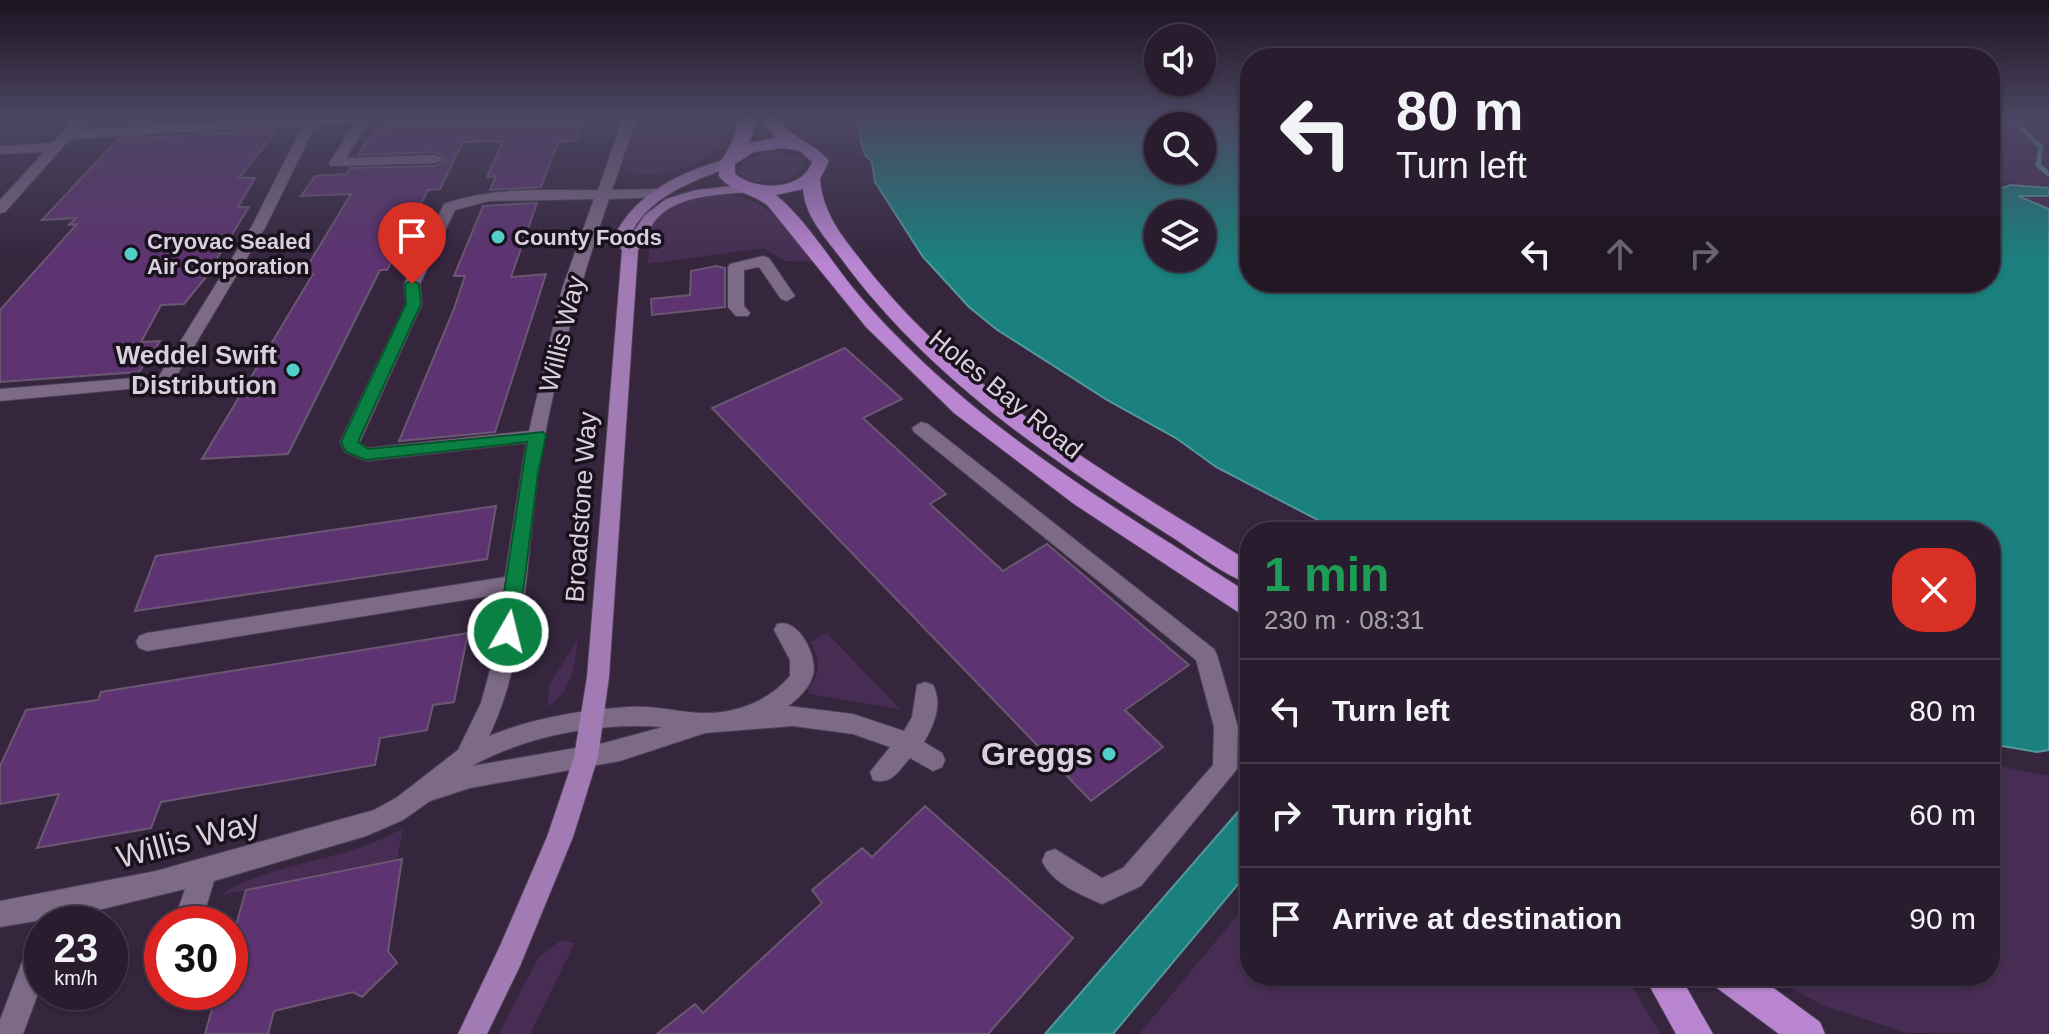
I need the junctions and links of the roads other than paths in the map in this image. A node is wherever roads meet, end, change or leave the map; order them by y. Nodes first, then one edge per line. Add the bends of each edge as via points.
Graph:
1 (37, 166) edge
2 (289, 166) edge
3 (613, 166) edge
4 (717, 166) edge
5 (728, 166) edge
6 (819, 166) edge
7 (811, 178) junction
8 (755, 189) junction
9 (604, 192) junction
10 (662, 193) junction
11 (0, 209) edge
12 (630, 249) junction
13 (784, 292) dead end
14 (742, 313) dead end
15 (0, 395) edge
16 (921, 428) dead end
17 (537, 436) junction
18 (1240, 567) edge
19 (514, 584) junction
20 (1240, 600) edge
21 (785, 630) dead end
22 (147, 642) dead end
23 (925, 692) dead end
24 (756, 715) junction
25 (593, 722) junction
26 (701, 723) junction
27 (909, 742) junction
28 (586, 757) junction
29 (466, 758) junction
30 (933, 760) dead end
31 (882, 772) dead end
32 (415, 800) junction
33 (1055, 861) dead end
34 (204, 871) junction
35 (84, 906) edge
36 (193, 906) edge
37 (0, 914) edge
38 (24, 914) edge
39 (1667, 986) edge
40 (1743, 986) edge
41 (24, 994) edge
42 (9, 1034) edge
43 (472, 1034) edge
44 (1696, 1034) edge
45 (1808, 1034) edge

1 - 11 street
2 - 15 street via 165,381
3 - 9 street, Willis Way
4 - 10 main road, Broadstone Way
5 - 8 highway, Holes Bay Road via 729,178
6 - 7 highway, Holes Bay Road
7 - 8 highway via 788,187
7 - 18 highway, Holes Bay Road via 813,201 829,230 884,301 940,357 1033,432
8 - 12 main road, Broadstone Way via 674,201 651,216
8 - 20 highway, Holes Bay Road via 808,238 879,330 956,403 1077,493
9 - 10 street
9 - 17 street, Willis Way via 570,289
9 - 17 street via 489,197 449,207 412,284 414,304 349,442 366,455
10 - 12 main road, Broadstone Way via 624,226 621,239
12 - 25 main road, Broadstone Way
13 - 14 street via 763,261 736,267 736,307
16 - 33 street via 1206,655 1217,686 1226,727 1225,769 1132,877 1102,891
17 - 19 street, Willis Way
19 - 22 street
19 - 29 street, Willis Way via 493,703
21 - 24 street via 796,645 803,677 797,689
23 - 27 street via 923,728
24 - 26 street
24 - 27 street via 813,717
25 - 26 street, Willis Way via 654,716
25 - 28 main road, Broadstone Way
25 - 29 street, Willis Way via 533,732
26 - 28 street
27 - 30 street
27 - 31 street
28 - 32 street via 480,773
28 - 43 main road, Broadstone Way via 560,837
29 - 32 street, Willis Way
32 - 34 street, Willis Way via 351,829
34 - 35 street, Willis Way
34 - 36 street
37 - 38 street, Willis Way
39 - 44 highway
40 - 45 highway
41 - 42 street

